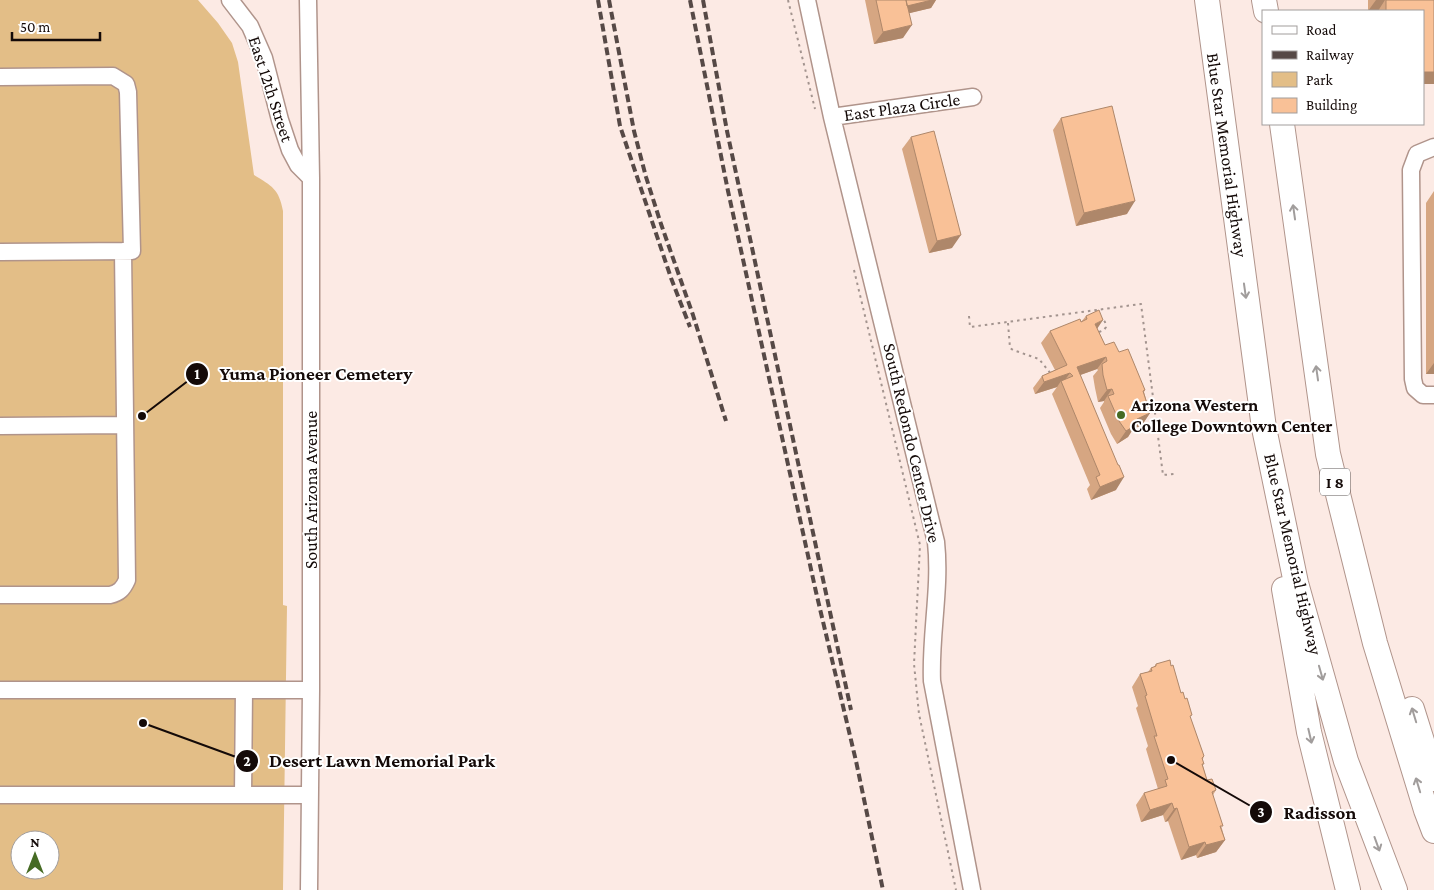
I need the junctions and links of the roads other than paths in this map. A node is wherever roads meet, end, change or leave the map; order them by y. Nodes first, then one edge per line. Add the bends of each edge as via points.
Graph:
1 (230, 0) edge
2 (308, 0) edge
3 (807, 0) edge
4 (1207, 0) edge
5 (0, 78) edge
6 (973, 97) dead end
7 (824, 116) junction
8 (1282, 125) edge
9 (1434, 147) edge
10 (311, 178) junction
11 (123, 251) junction
12 (0, 252) edge
13 (1434, 395) edge
14 (125, 425) junction
15 (0, 426) edge
16 (1264, 428) junction
17 (1328, 454) junction
18 (0, 596) edge
19 (0, 690) edge
20 (244, 690) junction
21 (311, 690) junction
22 (1434, 779) edge
23 (243, 794) junction
24 (0, 795) edge
25 (310, 795) junction
26 (1434, 831) edge
27 (309, 890) edge
28 (972, 890) edge
29 (1348, 890) edge
30 (1395, 890) edge

1 - 10 street, East 12th Street via 250,26 264,58 290,150 298,165
2 - 10 street, South Arizona Avenue
3 - 7 street, South Redondo Center Drive
4 -> 16 highway, Blue Star Memorial Highway
5 - 11 street via 113,76 126,84 132,251
6 - 7 street, East Plaza Circle
7 - 28 street, South Redondo Center Drive via 936,542 938,574 932,681
17 -> 8 highway, I 8
9 - 13 street via 1417,154 1411,170 1413,379 1415,388 1423,395
10 - 21 street, South Arizona Avenue
11 - 12 street
11 - 14 street
14 - 15 street
14 - 18 street via 127,580 124,586 118,593 110,595
16 -> 29 highway via 1278,557 1309,732
16 -> 30 highway, Blue Star Memorial Highway via 1296,583 1346,761
22 -> 17 highway
26 -> 17 highway, I 8 via 1375,642
19 - 20 street
20 - 21 street
20 - 23 street
21 - 25 street, South Arizona Avenue
23 - 24 street
23 - 25 street
25 - 27 street, South Arizona Avenue

